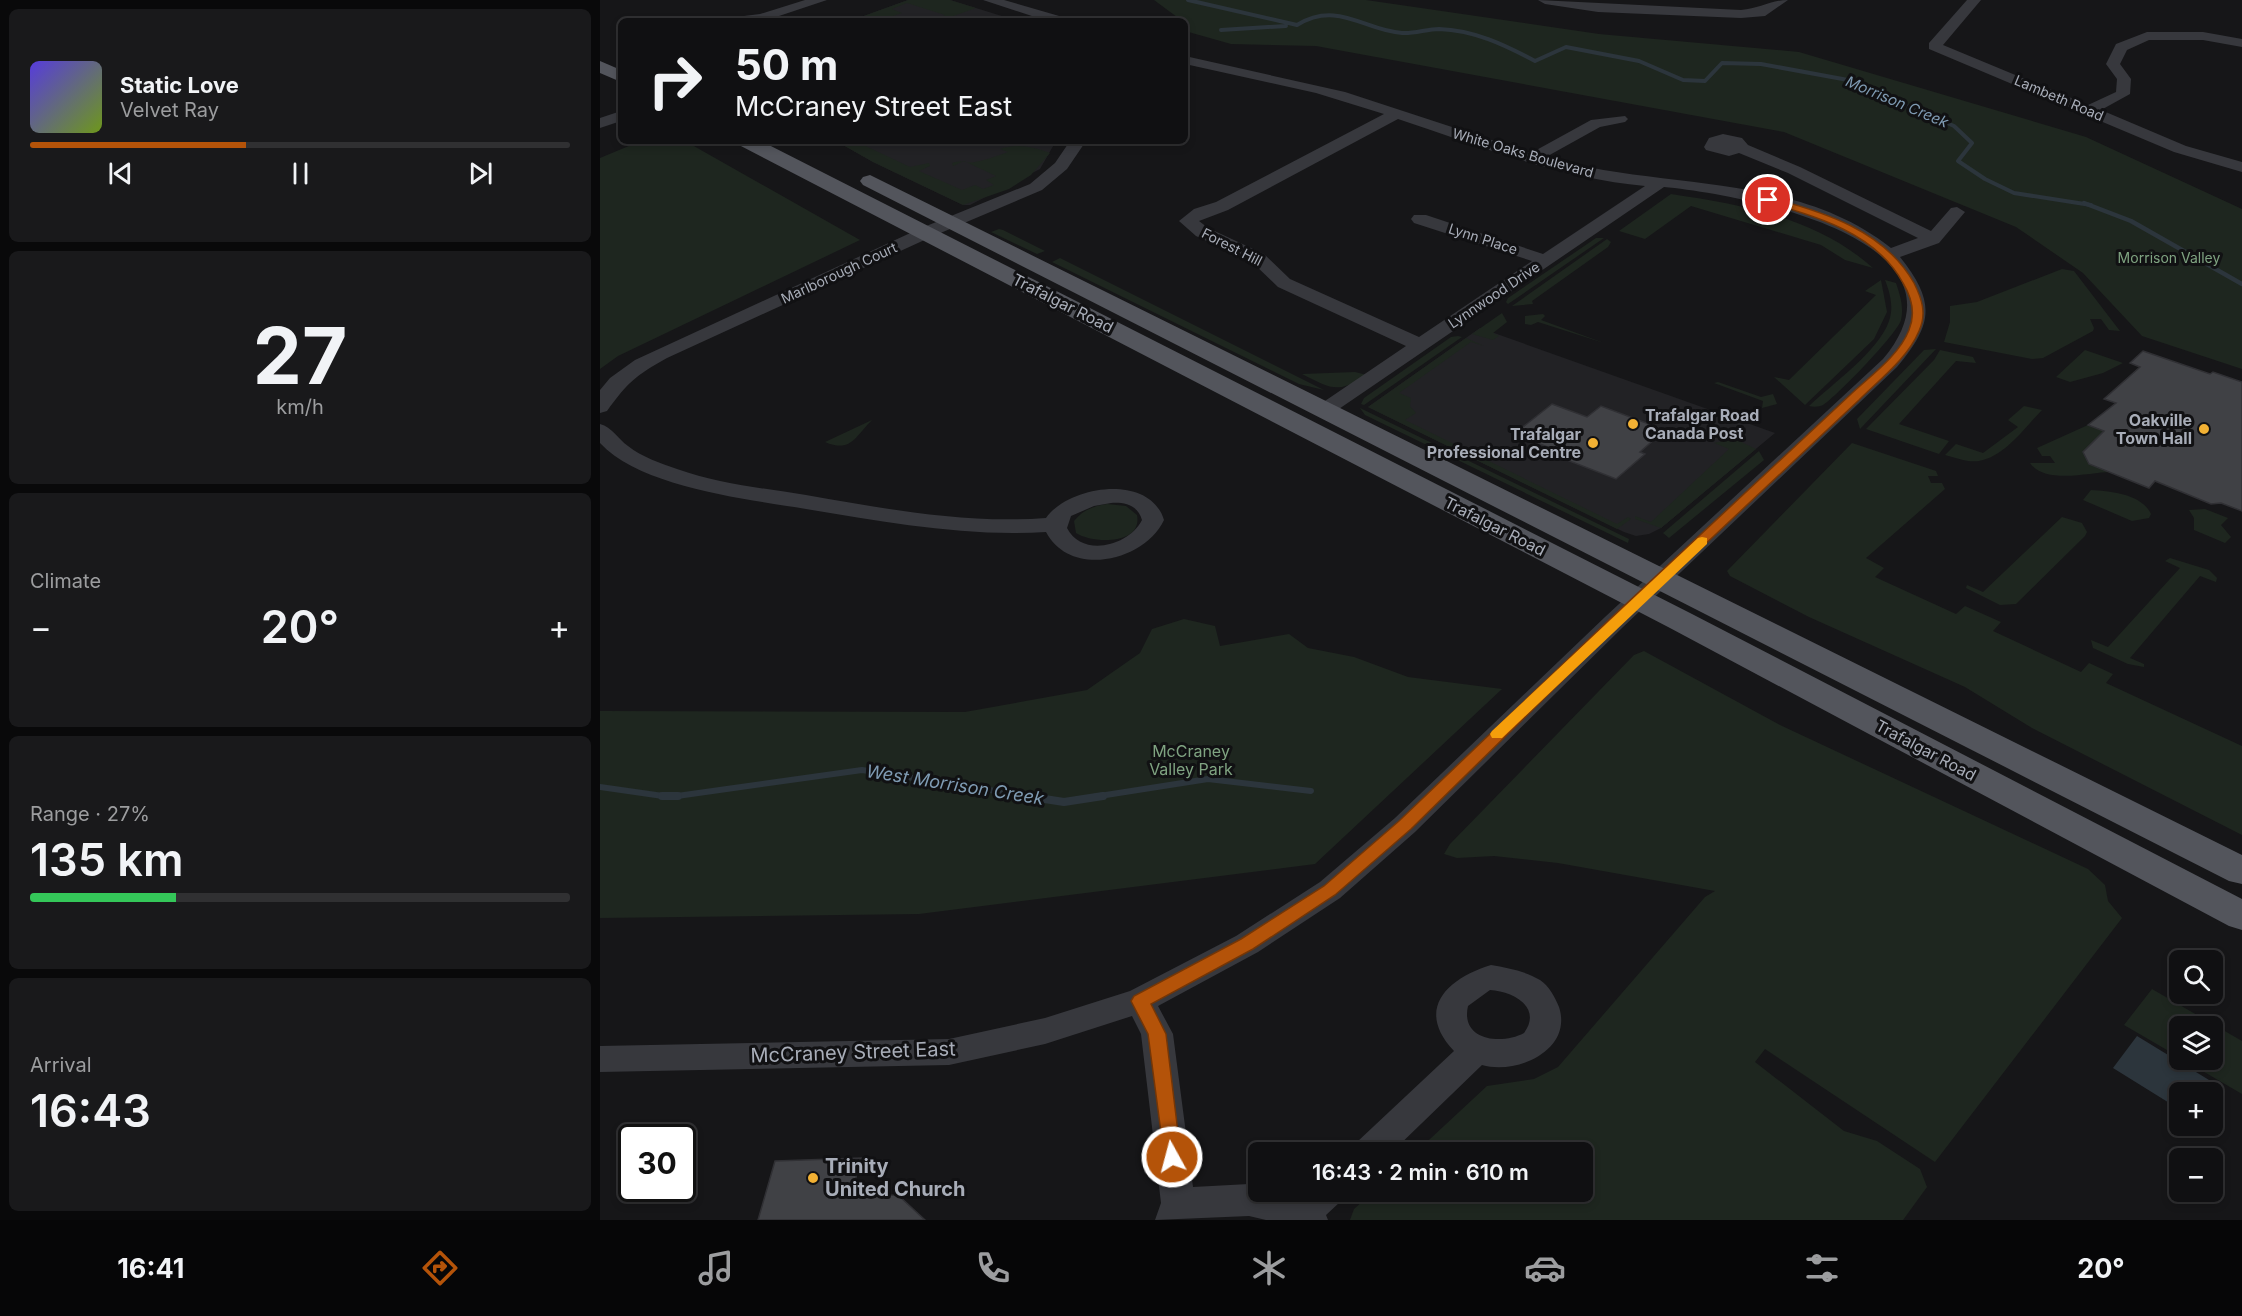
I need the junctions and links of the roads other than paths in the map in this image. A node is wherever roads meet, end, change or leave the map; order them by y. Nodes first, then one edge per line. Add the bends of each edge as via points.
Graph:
1 (750, 0) edge
2 (820, 0) edge
3 (990, 0) edge
4 (1545, 0) edge
5 (1780, 0) edge
6 (1974, 0) edge
7 (768, 17) edge
8 (1051, 18) edge
9 (2242, 43) edge
10 (1188, 61) edge
11 (600, 66) edge
12 (618, 75) edge
13 (2088, 111) junction
14 (1395, 114) junction
15 (618, 117) edge
16 (1620, 119) dead end
17 (600, 123) edge
18 (618, 125) edge
19 (600, 131) edge
20 (752, 144) edge
21 (1076, 144) edge
22 (1741, 148) dead end
23 (1534, 158) junction
24 (2242, 168) edge
25 (1794, 170) junction
26 (850, 171) dead end
27 (1661, 182) junction
28 (1751, 196) junction
29 (1957, 212) dead end
30 (1420, 219) dead end
31 (950, 223) junction
32 (926, 233) junction
33 (1934, 239) junction
34 (1888, 255) junction
35 (1545, 260) junction
36 (1420, 345) junction
37 (600, 407) edge
38 (1326, 409) junction
39 (600, 430) edge
40 (1057, 524) dead end
41 (1651, 589) junction
42 (2242, 871) edge
43 (2242, 916) edge
44 (1140, 1001) junction
45 (1476, 1050) dead end
46 (600, 1059) edge
47 (1379, 1142) edge
48 (1319, 1202) edge
49 (1175, 1212) edge
50 (1307, 1217) edge

1 - 7 street
2 - 7 street
3 - 8 street
4 - 5 street via 1598,8 1741,14 1760,13
6 - 13 street, Lambeth Road via 1934,46
9 - 13 street via 2203,36 2147,36 2121,47 2113,64 2124,79 2123,94
10 - 14 street, White Oaks Boulevard via 1340,95
11 - 12 main road
13 - 24 street, Lambeth Road via 2180,149
14 - 23 street, White Oaks Boulevard
14 - 36 street, Forest Hill via 1188,221 1202,232 1258,258 1284,283
15 - 17 street
16 - 23 street via 1596,123
18 - 19 street
20 - 32 main road, Trafalgar Road
21 - 31 street, Marlborough Court via 1061,166 1036,186
22 - 25 street
23 - 27 street, White Oaks Boulevard via 1581,172
25 - 28 street
25 - 33 street
26 - 31 main road, Trafalgar Road
27 - 28 street, White Oaks Boulevard
27 - 35 street, Lynnwood Drive
28 - 34 street, White Oaks Boulevard via 1825,217 1865,237
29 - 33 street
30 - 35 street, Lynn Place
31 - 32 street, Marlborough Court
31 - 38 main road, Trafalgar Road
32 - 37 street, Marlborough Court via 660,354 613,387
32 - 41 main road, Trafalgar Road
33 - 34 street
34 - 41 street, White Oaks Boulevard via 1905,273 1919,301 1915,330 1905,346
35 - 36 street, Lynnwood Drive
36 - 38 street, Lynnwood Drive
38 - 41 main road, Trafalgar Road
39 - 40 street via 635,459 683,478 726,489 960,526
41 - 42 main road, Trafalgar Road
41 - 43 main road, Trafalgar Road
41 - 44 street, McCraney Street East via 1405,825 1330,890 1247,944
44 - 46 street, McCraney Street East via 1045,1031 949,1052
44 - 49 street via 1157,1034
45 - 47 street
48 - 50 street
49 - 50 street via 1249,1200

